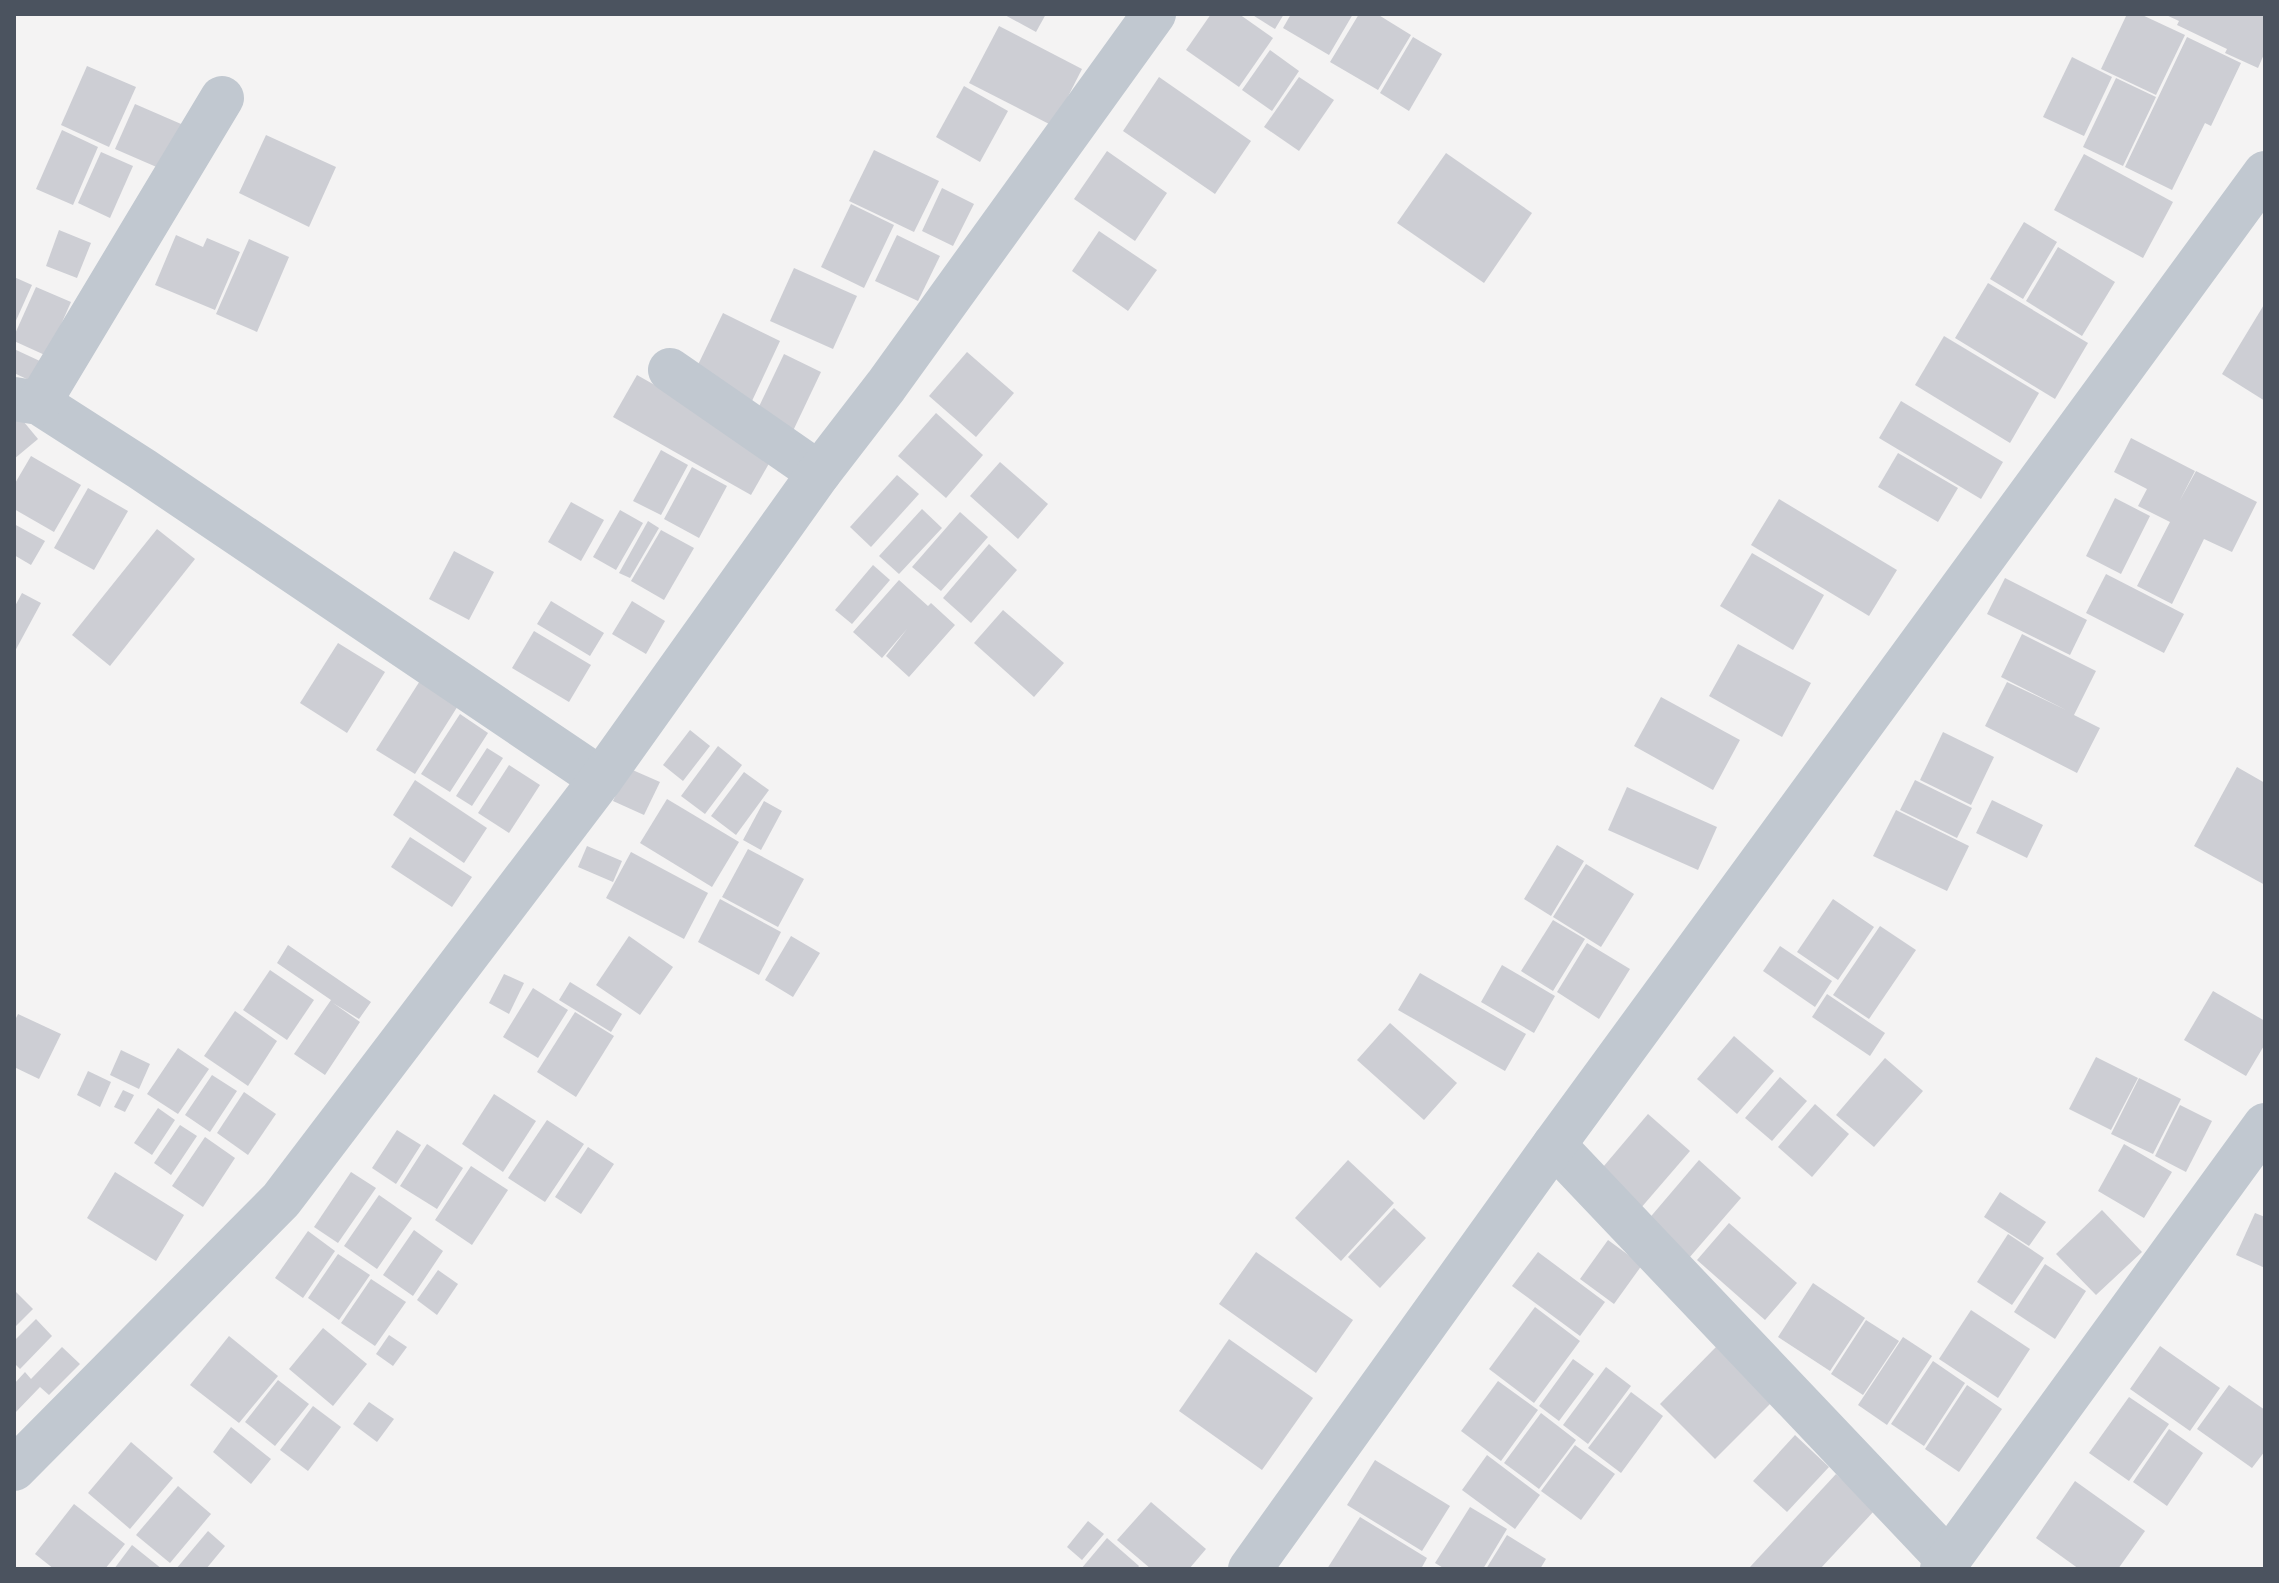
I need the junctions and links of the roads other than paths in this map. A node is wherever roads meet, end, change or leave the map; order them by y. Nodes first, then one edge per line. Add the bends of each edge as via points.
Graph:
1 (1154, 14) edge
2 (222, 98) dead end
3 (2265, 173) edge
4 (670, 370) dead end
5 (27, 401) edge
6 (819, 473) junction
7 (601, 779) junction
8 (2265, 1125) edge
9 (1554, 1145) junction
10 (14, 1469) edge
11 (1946, 1565) edge
12 (1250, 1569) edge

1 - 6 street
2 - 5 street
3 - 9 street
4 - 6 street
5 - 7 street via 142,469
6 - 7 street
7 - 10 street via 281,1200
8 - 11 street
9 - 11 street
9 - 12 street

